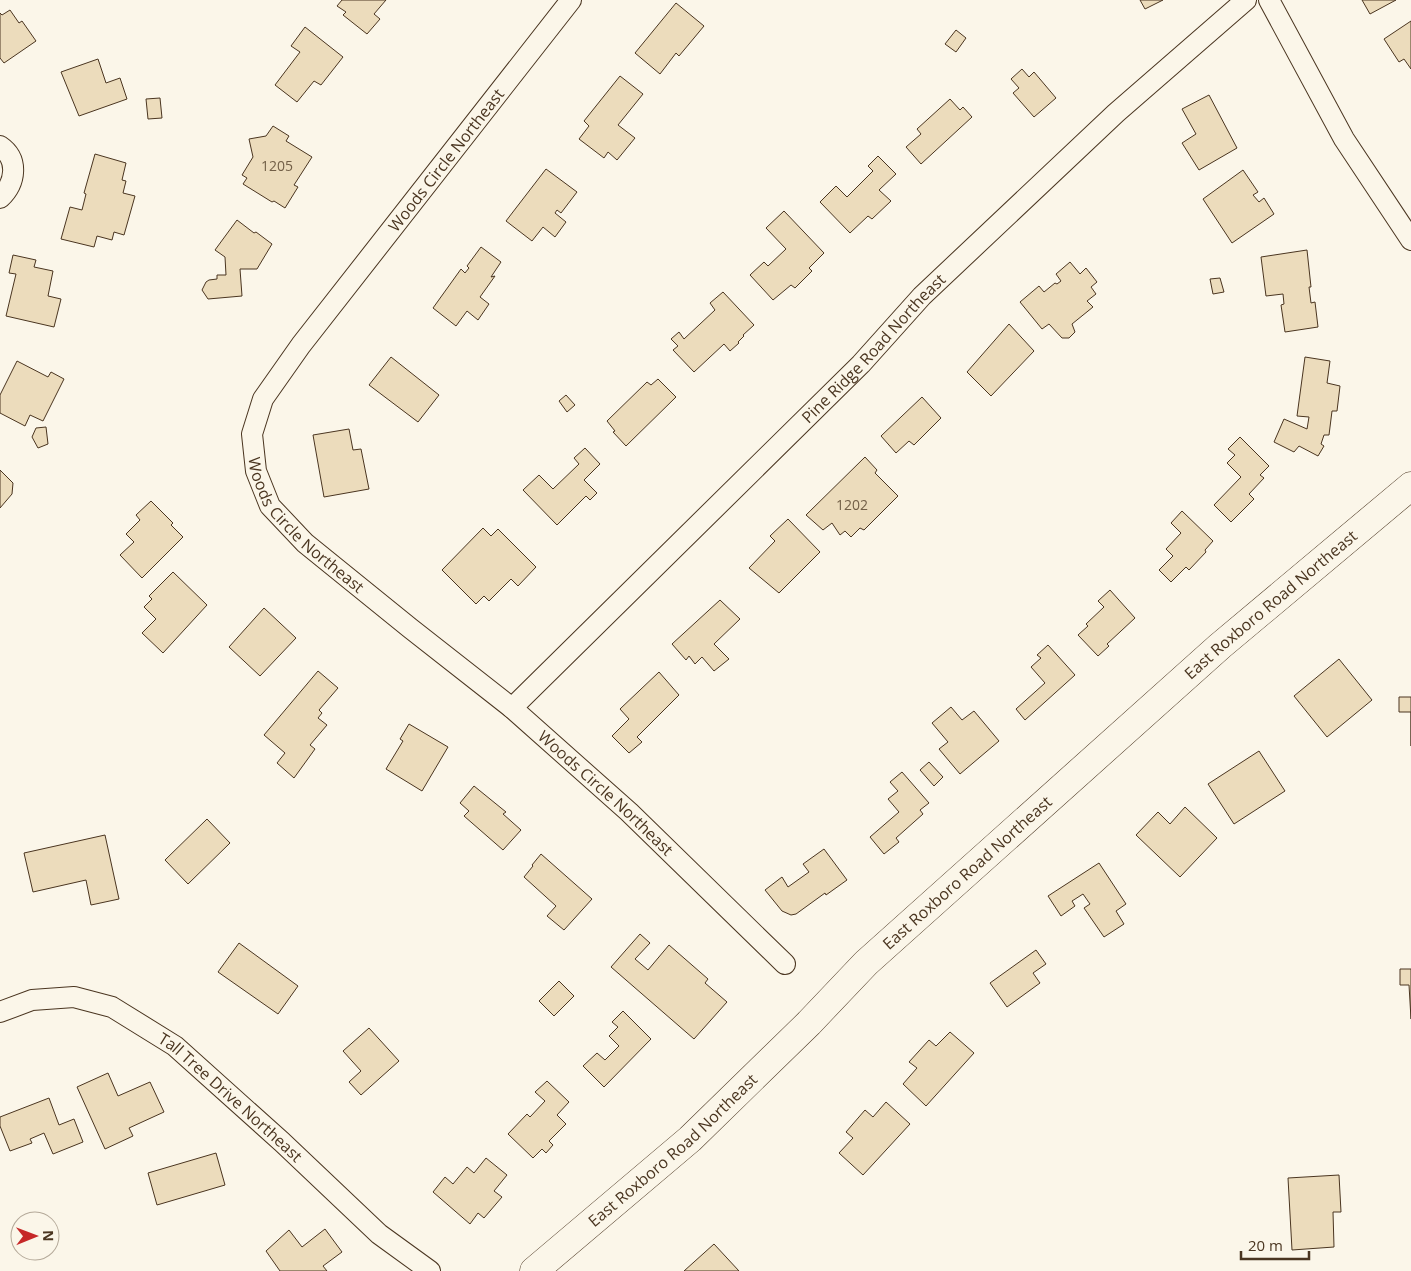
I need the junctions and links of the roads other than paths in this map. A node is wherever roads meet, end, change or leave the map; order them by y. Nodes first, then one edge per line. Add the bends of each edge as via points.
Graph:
1 (571, 0) edge
2 (1246, 0) edge
3 (1269, 0) edge
4 (0, 146) edge
5 (0, 198) edge
6 (1411, 240) edge
7 (1411, 486) edge
8 (1411, 505) edge
9 (1364, 525) junction
10 (512, 708) junction
11 (784, 964) dead end
12 (0, 1012) edge
13 (430, 1271) edge
14 (534, 1271) edge

1 - 10 street, Woods Circle Northeast via 301,345 264,399 252,434 256,471 270,506 305,543
2 - 10 street, Pine Ridge Road Northeast via 1116,113 922,296 861,364
3 - 6 street via 1344,139
4 - 5 street via 8,151 14,166 11,183
7 - 9 main road, East Roxboro Road Northeast
8 - 9 street
9 - 14 main road, East Roxboro Road Northeast via 1220,646 866,963 690,1139
10 - 11 street, Woods Circle Northeast via 629,812
12 - 13 street, Tall Tree Drive Northeast via 32,1000 74,997 112,1007 175,1046 379,1234

